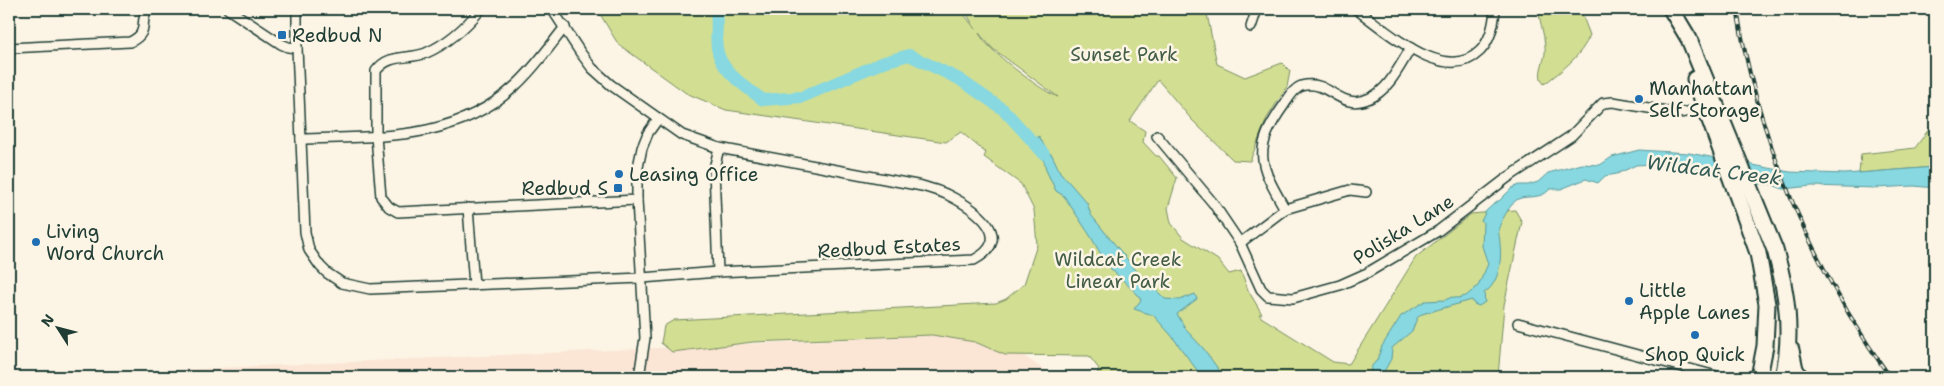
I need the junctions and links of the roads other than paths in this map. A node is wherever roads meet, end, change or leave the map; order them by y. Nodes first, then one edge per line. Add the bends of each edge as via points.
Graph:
1 (148, 9) edge
2 (228, 9) edge
3 (297, 9) edge
4 (481, 9) edge
5 (552, 9) edge
6 (1258, 9) edge
7 (1356, 9) edge
8 (1495, 9) edge
9 (1671, 9) edge
10 (1367, 12) edge
11 (564, 27) junction
12 (1251, 27) dead end
13 (9, 48) edge
14 (297, 48) junction
15 (1412, 48) junction
16 (1712, 108) junction
17 (658, 119) junction
18 (376, 136) junction
19 (1157, 136) dead end
20 (301, 139) junction
21 (719, 148) junction
22 (1366, 192) dead end
23 (637, 200) junction
24 (1747, 200) junction
25 (468, 208) junction
26 (1285, 209) junction
27 (1240, 244) junction
28 (718, 272) junction
29 (642, 278) junction
30 (474, 285) junction
31 (1518, 323) dead end
32 (1788, 333) junction
33 (639, 377) edge
34 (1720, 377) edge
35 (1759, 377) edge
36 (1783, 377) edge
37 (1800, 377) edge

1 - 13 street via 144,30 139,38 130,42
2 - 14 street via 288,48
3 - 14 street, Redbud Estates
4 - 18 street via 464,29 443,45 424,54 392,58 380,65 375,77
5 - 11 street, Redbud Estates
6 - 12 street
7 - 10 street
8 - 15 street via 1486,45 1475,57 1461,63 1446,62
9 - 16 highway via 1689,39
10 - 15 street
11 - 17 street, Redbud Estates via 592,68
11 - 18 street via 526,76 488,107 456,123 425,132
14 - 20 street, Redbud Estates
15 - 26 street via 1386,85 1361,102 1338,97 1316,85 1307,84 1294,90 1269,125 1263,149 1263,166
16 - 24 highway
16 - 27 street, Poliska Lane via 1678,113 1603,103 1571,136 1507,178 1438,231 1367,273 1340,285 1293,298 1268,296 1261,289
17 - 21 street, Redbud Estates via 682,136
17 - 23 street via 642,148 637,172
18 - 20 street
18 - 25 street via 381,197 389,207 398,212
19 - 27 street, Poliska Lane via 1213,203
20 - 30 street, Redbud Estates via 305,232 309,250 327,273 342,282 370,289
21 - 28 street via 714,169
21 - 28 street, Redbud Estates via 922,186 947,194 986,222 992,232 992,243 985,254 974,260
22 - 26 street via 1350,190
23 - 25 street
23 - 29 street
24 - 32 highway via 1776,250 1787,305
24 - 35 highway via 1766,304 1765,346
25 - 30 street
26 - 27 street
28 - 29 street, Redbud Estates
29 - 30 street, Redbud Estates
29 - 33 street via 645,338
31 - 34 street
32 - 36 highway
32 - 37 highway via 1795,369

